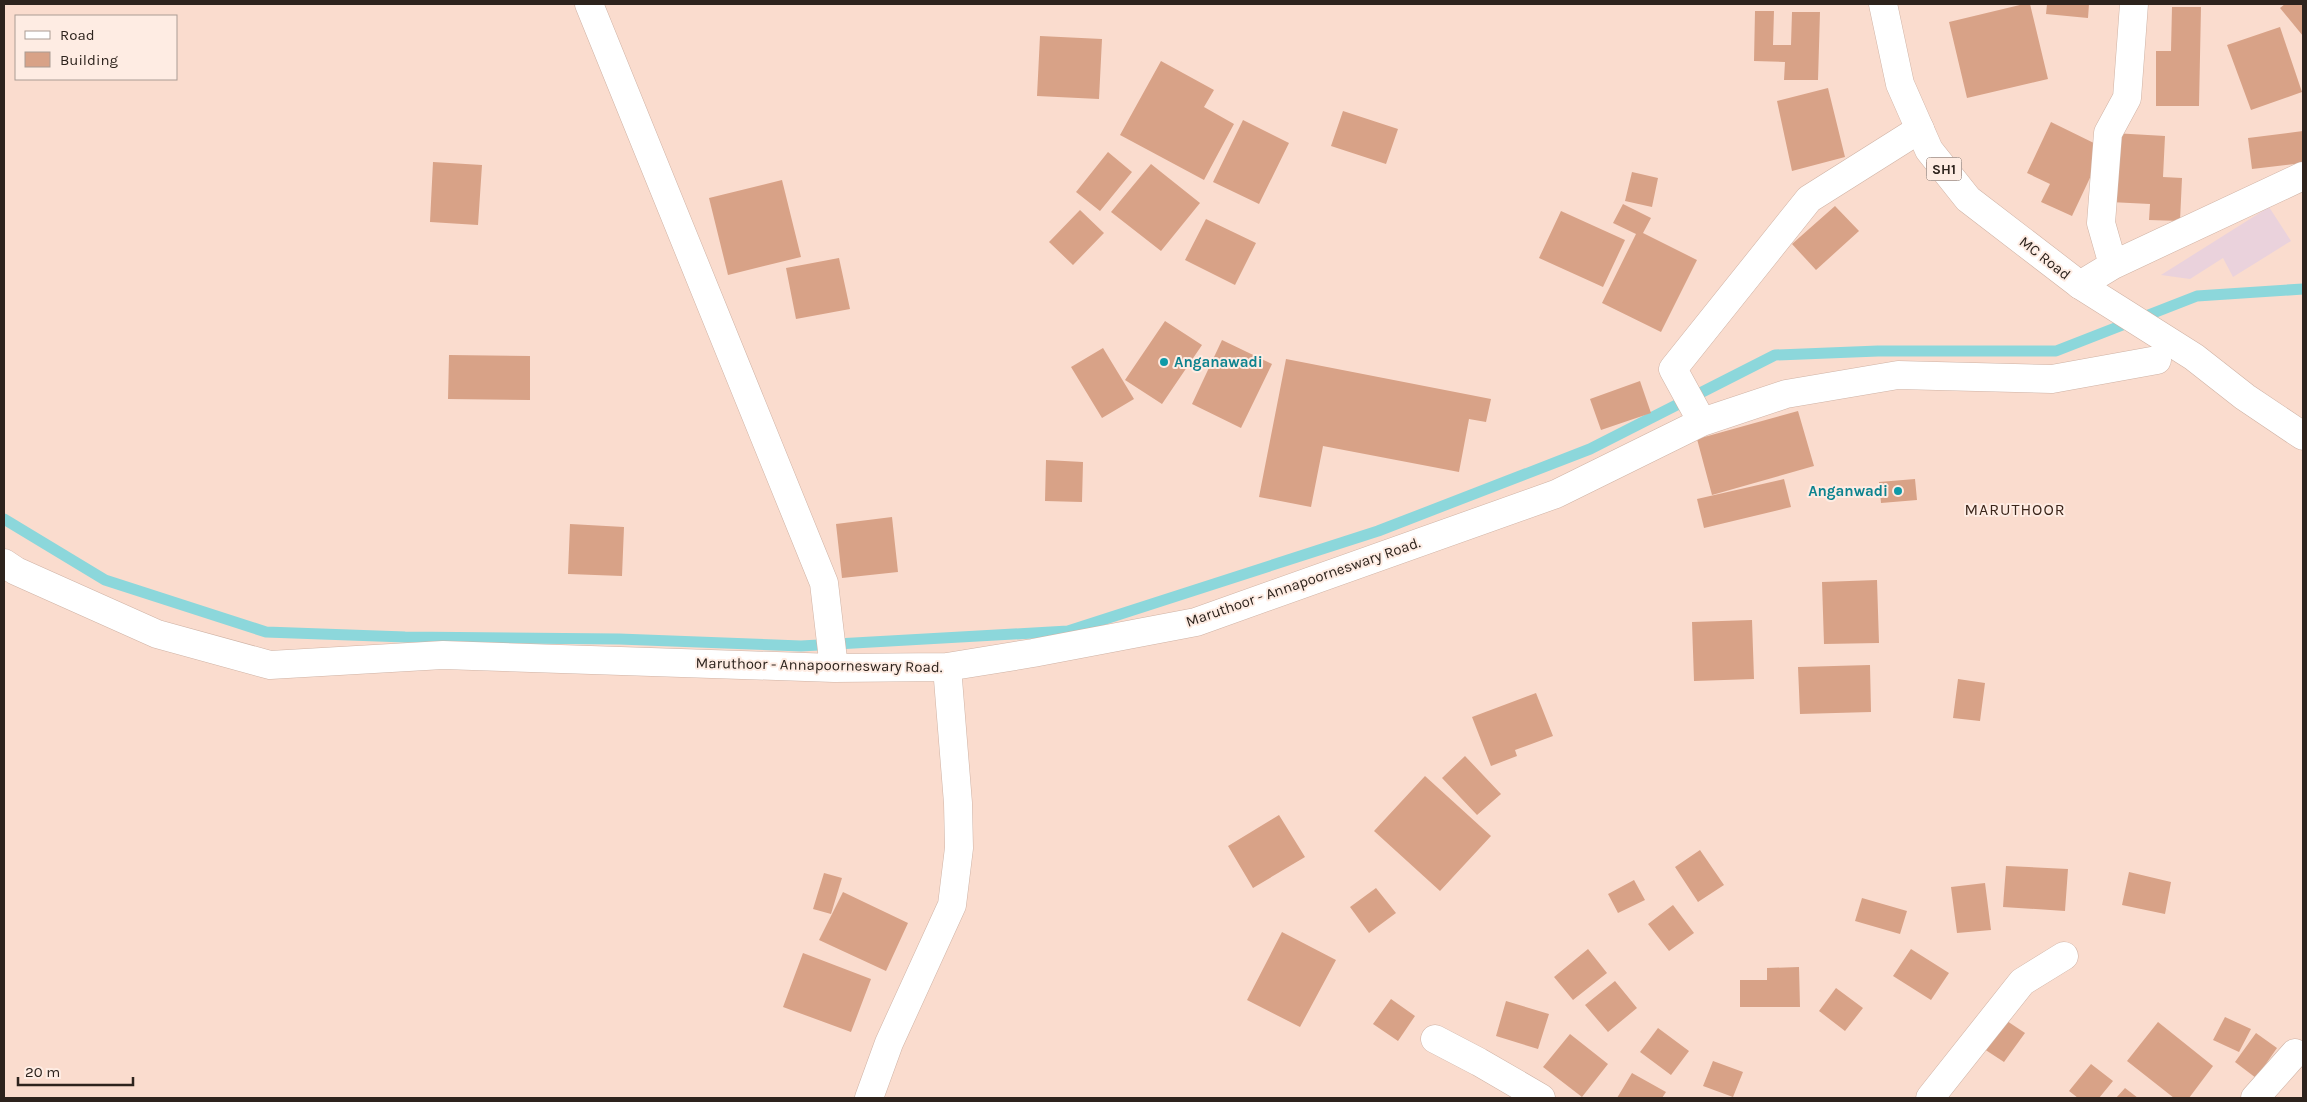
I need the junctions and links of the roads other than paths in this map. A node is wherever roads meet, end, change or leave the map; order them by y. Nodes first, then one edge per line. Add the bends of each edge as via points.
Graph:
1 (589, 4) edge
2 (1884, 4) edge
3 (2134, 4) edge
4 (1920, 129) junction
5 (2303, 176) edge
6 (2113, 265) junction
7 (2080, 285) junction
8 (2157, 360) dead end
9 (1702, 422) junction
10 (2303, 436) edge
11 (4, 563) edge
12 (947, 667) junction
13 (834, 668) junction
14 (2064, 956) dead end
15 (1435, 1039) dead end
16 (2295, 1053) dead end
17 (869, 1098) edge
18 (1541, 1098) edge
19 (1930, 1098) edge
20 (2255, 1098) edge

1 - 13 street via 824,584
2 - 4 street, MC Road / SH1 via 1900,84
3 - 6 street via 2127,98 2108,133 2101,223
4 - 7 street, MC Road / SH1 via 1929,150 1968,199
4 - 9 street via 1809,199 1673,369
5 - 6 street
6 - 7 street
7 - 10 street, MC Road / SH1 via 2194,357
8 - 9 street, Maruthoor - Annapoorneswary Road. via 2052,379 1898,375 1786,394
9 - 12 street, Maruthoor - Annapoorneswary Road. via 1556,494 1196,622
11 - 13 street, Maruthoor - Annapoorneswary Road. via 157,634 270,665 443,655
12 - 13 street, Maruthoor - Annapoorneswary Road.
12 - 17 street via 959,848 952,905 889,1043
14 - 19 street via 2022,982
15 - 18 street
16 - 20 street

